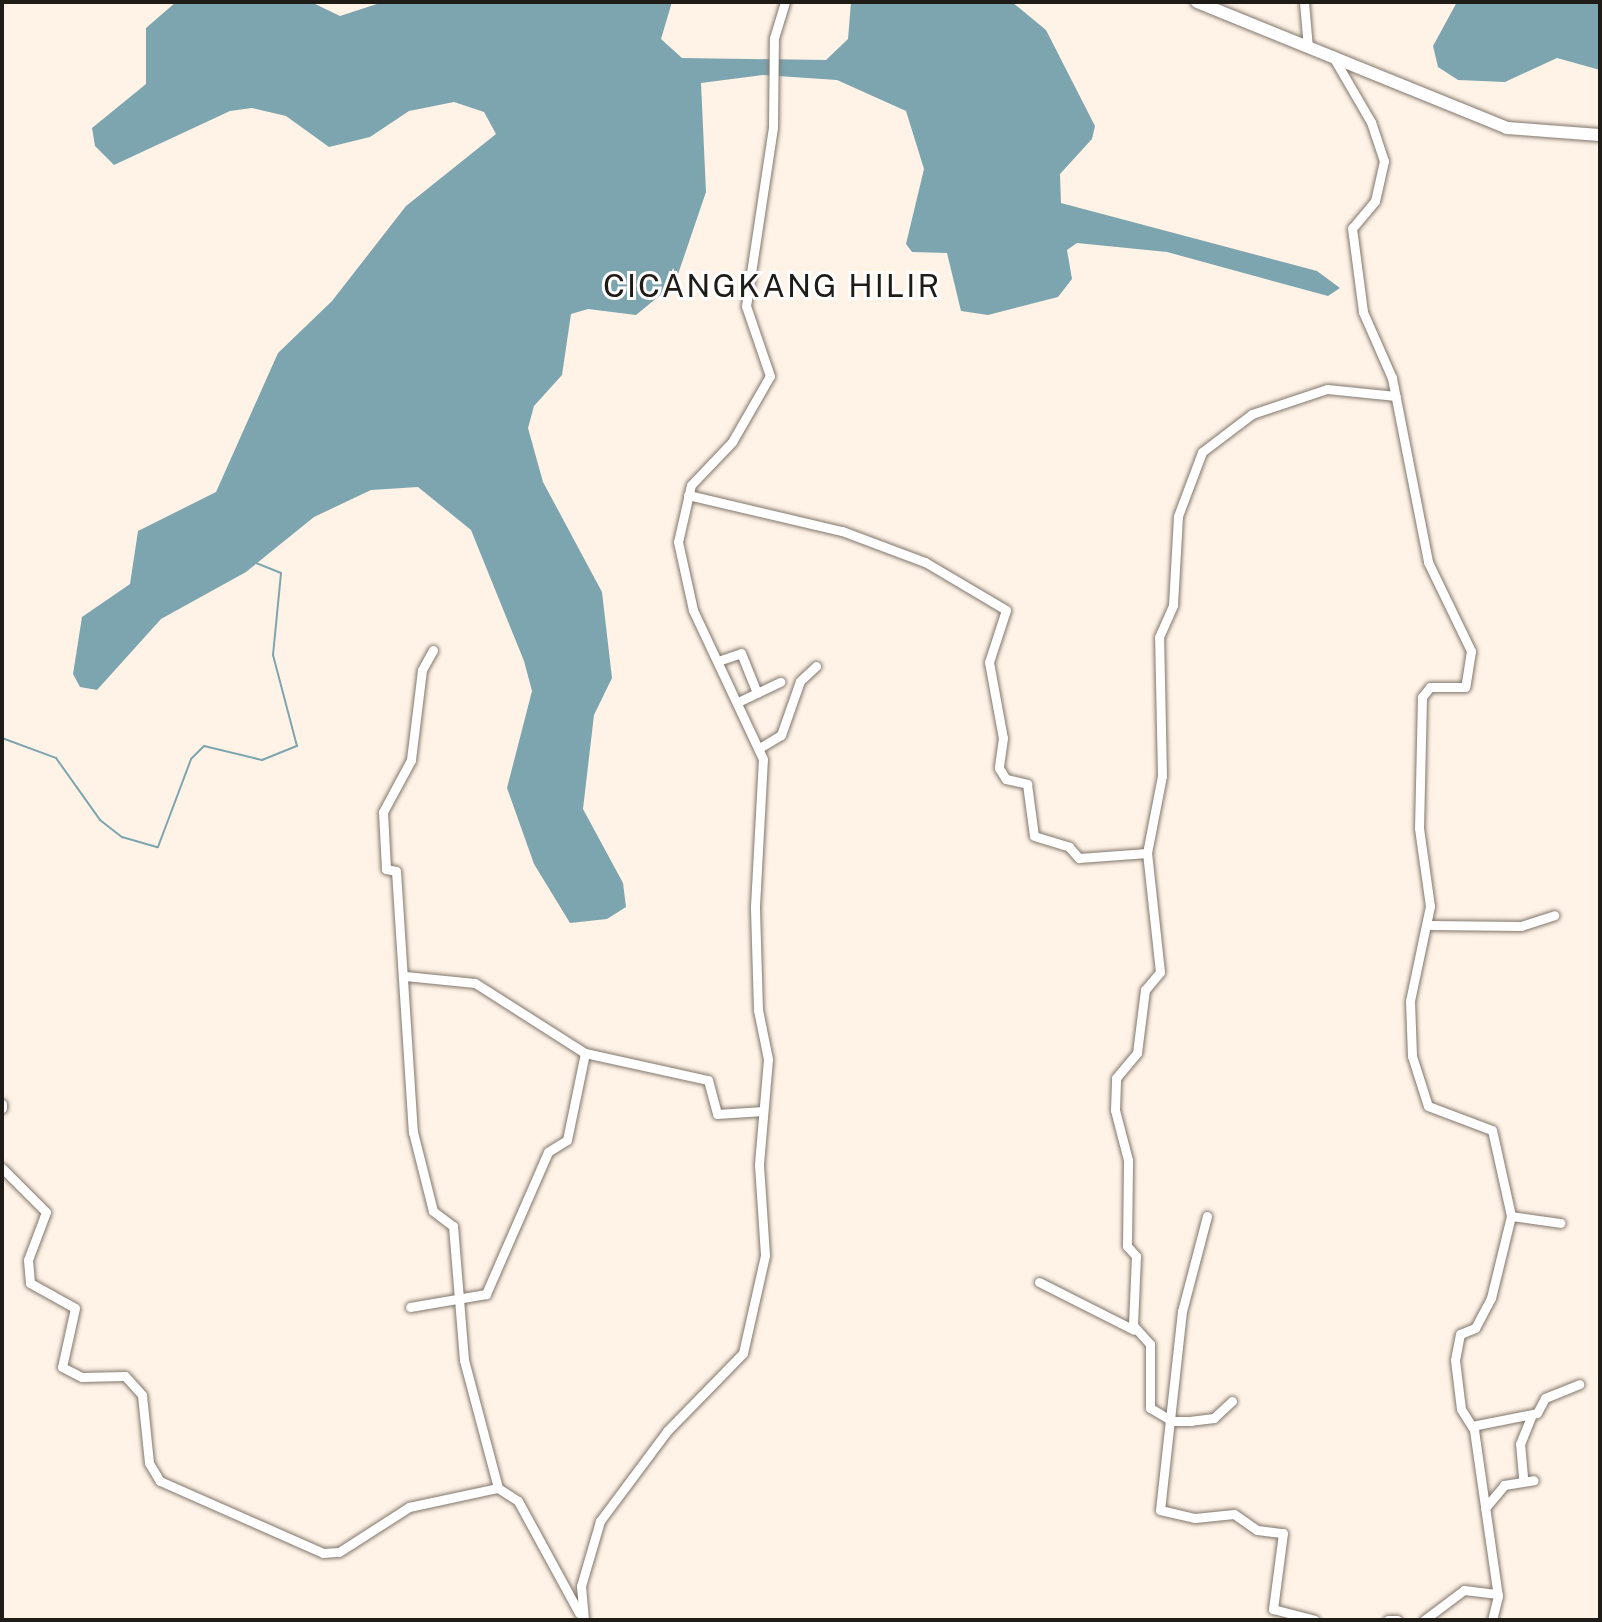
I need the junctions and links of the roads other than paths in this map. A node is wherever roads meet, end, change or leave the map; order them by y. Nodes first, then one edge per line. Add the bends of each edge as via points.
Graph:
1 (785, 2) edge
2 (1197, 2) edge
3 (1304, 2) edge
4 (1308, 48) junction
5 (1332, 55) junction
6 (1600, 135) edge
7 (1396, 396) junction
8 (688, 495) junction
9 (433, 650) dead end
10 (718, 661) junction
11 (816, 666) dead end
12 (780, 682) dead end
13 (757, 693) junction
14 (738, 702) junction
15 (761, 747) junction
16 (1147, 853) junction
17 (1554, 915) dead end
18 (1428, 925) junction
19 (405, 976) junction
20 (585, 1053) junction
21 (763, 1111) junction
22 (2, 1168) edge
23 (1207, 1216) dead end
24 (1511, 1216) junction
25 (1561, 1223) dead end
26 (1039, 1282) dead end
27 (459, 1294) junction
28 (410, 1307) dead end
29 (1134, 1330) junction
30 (1579, 1384) dead end
31 (1232, 1401) dead end
32 (1532, 1414) junction
33 (1172, 1421) junction
34 (1472, 1426) junction
35 (1523, 1477) junction
36 (1534, 1480) dead end
37 (498, 1488) junction
38 (1485, 1508) junction
39 (1498, 1594) junction
40 (582, 1616) edge
41 (1315, 1620) edge
42 (1388, 1620) edge
43 (1397, 1620) edge
44 (1424, 1620) edge
45 (1492, 1620) edge

1 - 8 street via 774,38 776,97 746,306 770,376 732,442
2 - 4 main road
3 - 4 street
4 - 5 main road
5 - 6 main road via 1507,128
5 - 7 street via 1371,122 1384,161 1375,201 1352,228 1364,278 1362,296
7 - 16 street via 1309,392 1252,414 1202,452 1180,507 1173,605 1159,637 1162,776
7 - 18 street via 1420,538 1435,586 1471,651 1465,687 1430,687 1422,697 1416,761
8 - 10 street via 678,542 683,576
8 - 16 street via 842,531 925,562 1006,610 989,662 1003,738 999,768 1006,779 1027,784 1034,836 1069,847 1079,858
9 - 19 street via 422,670 411,760 395,780 382,818 386,869 396,871
10 - 13 street via 741,653
10 - 14 street
11 - 15 street via 800,681 781,735
12 - 13 street
13 - 14 street
14 - 15 street
15 - 21 street via 755,917 768,1059
16 - 29 street via 1160,972 1145,990 1139,1045 1120,1065 1115,1098 1128,1160 1127,1246 1136,1256
17 - 18 street via 1521,926
18 - 24 street via 1410,1001 1413,1062 1431,1108 1492,1130
19 - 20 street via 475,983
19 - 27 street via 413,1132 433,1211 453,1226
20 - 21 street via 708,1080 717,1114
20 - 27 street via 567,1140 541,1166 496,1276 486,1294
21 - 40 street via 765,1255 743,1353 667,1431 608,1506
22 - 37 street via 46,1212 28,1260 30,1283 75,1308 62,1367 82,1377 125,1376 142,1395 149,1463 160,1481 323,1553 339,1552 409,1507
23 - 33 street via 1182,1311
24 - 25 street
24 - 34 street via 1484,1315 1457,1344 1456,1388
26 - 29 street
27 - 28 street
27 - 37 street via 470,1393
29 - 33 street via 1150,1344 1150,1408
30 - 32 street via 1545,1398
31 - 33 street via 1214,1418
32 - 34 street
32 - 35 street via 1520,1444
33 - 41 street via 1161,1513 1234,1514 1257,1530 1283,1533 1273,1609
34 - 38 street
35 - 36 street
35 - 38 street via 1504,1485
37 - 40 street via 518,1501
38 - 39 street
39 - 44 street via 1464,1590
39 - 45 street
42 - 43 street

